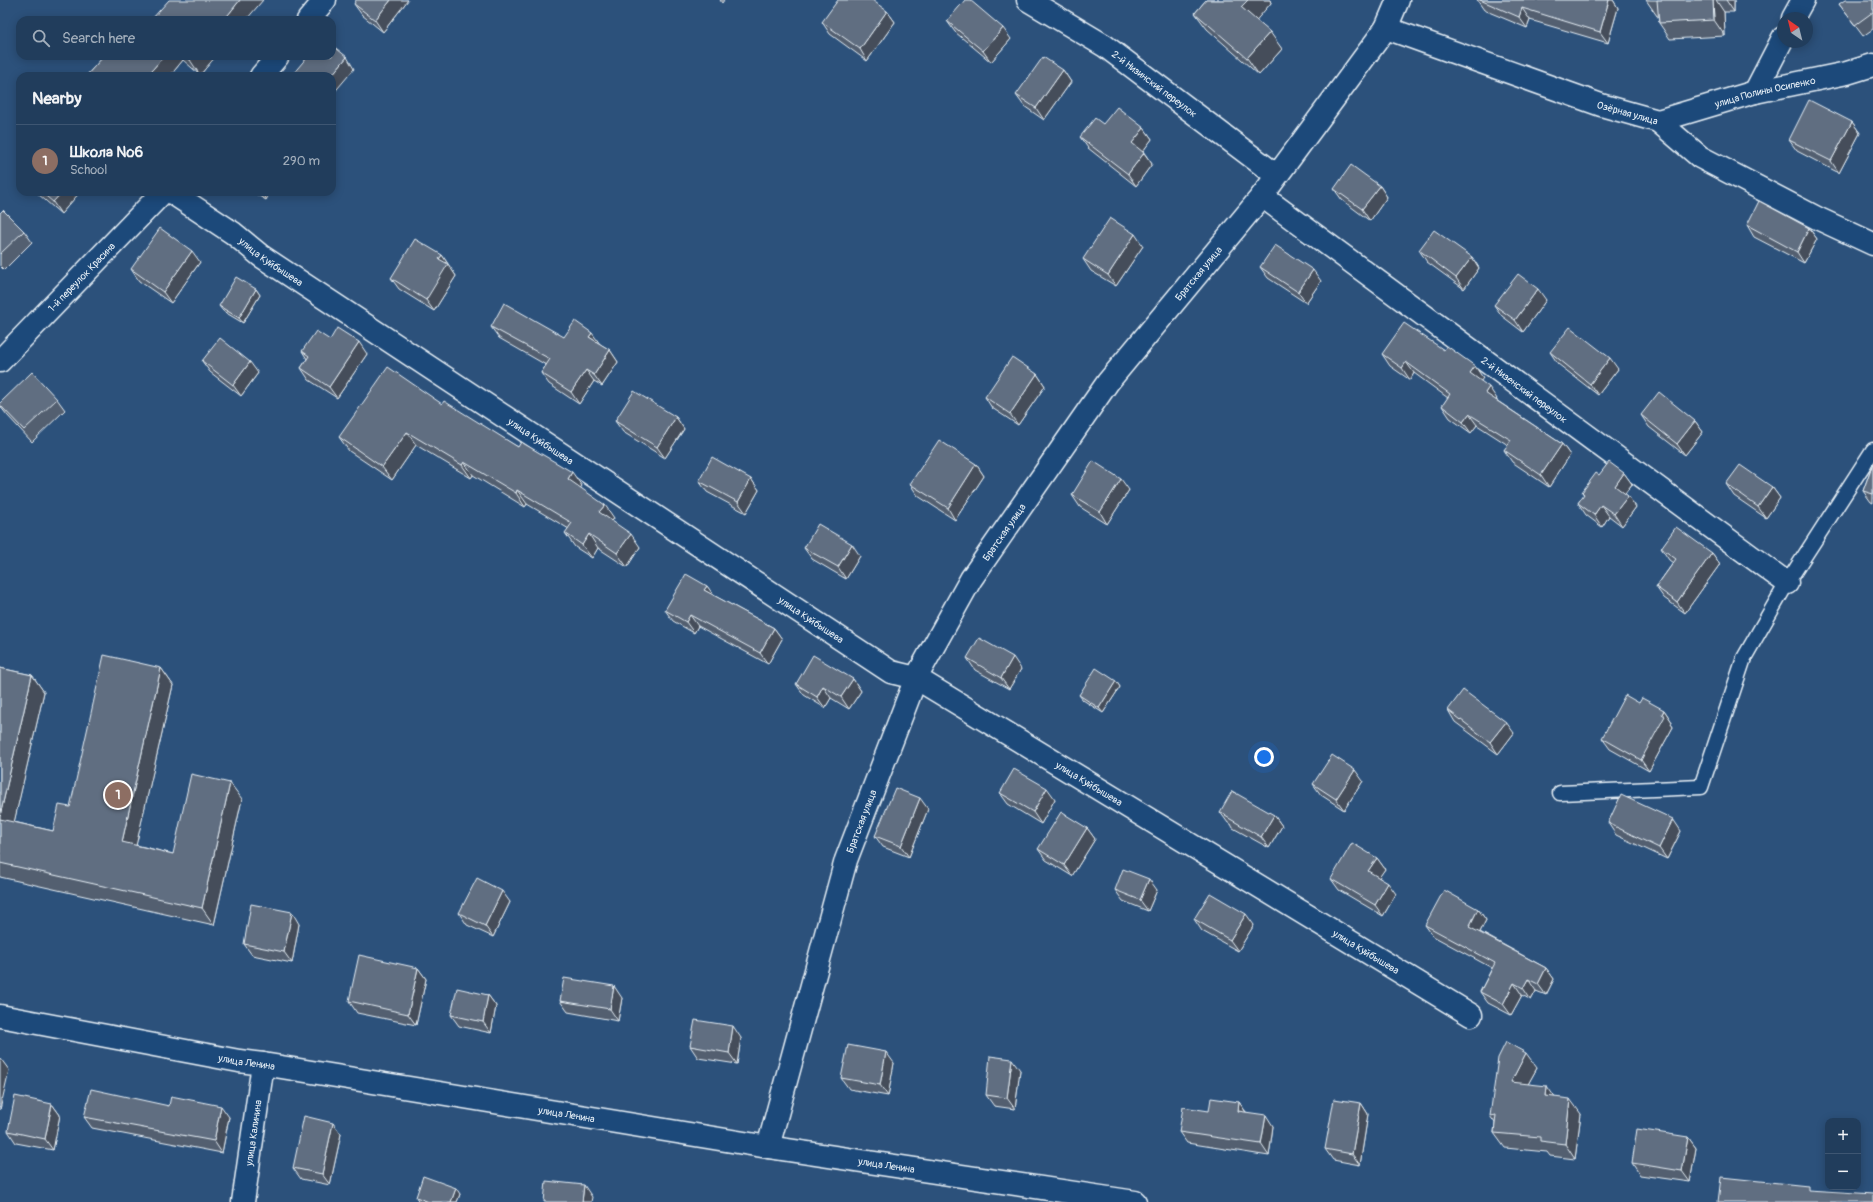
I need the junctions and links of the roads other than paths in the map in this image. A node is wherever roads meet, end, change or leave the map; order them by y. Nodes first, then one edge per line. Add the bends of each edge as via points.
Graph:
1 (325, 0) edge
2 (1028, 0) edge
3 (1398, 0) edge
4 (1802, 0) edge
5 (1796, 12) edge
6 (311, 16) edge
7 (1386, 28) junction
8 (1778, 48) edge
9 (275, 60) edge
10 (1873, 64) edge
11 (264, 72) edge
12 (1755, 92) junction
13 (1658, 121) junction
14 (1276, 175) junction
15 (159, 196) edge
16 (177, 196) edge
17 (1262, 196) junction
18 (1873, 244) edge
19 (0, 361) edge
20 (1873, 450) edge
21 (1787, 584) junction
22 (916, 678) junction
23 (1560, 793) dead end
24 (1471, 1015) dead end
25 (0, 1016) edge
26 (263, 1064) junction
27 (768, 1147) junction
28 (243, 1202) edge
29 (1135, 1202) edge

1 - 6 street
2 - 14 street, 2-й Низинский переулок via 1105,46
3 - 7 street, Братская улица
4 - 5 street
7 - 13 street, Озёрная улица via 1601,106
7 - 14 street, Братская улица
8 - 12 street
9 - 11 street
10 - 12 street, улица Полины Осипенко via 1847,73
12 - 13 street, улица Полины Осипенко
13 - 18 street, Озёрная улица via 1700,157
14 - 17 street, Братская улица
15 - 19 street, 1-й переулок Красина
16 - 22 street, улица Куйбышева via 233,233 261,256 891,672
17 - 21 street, 2-й Низенский переулок
17 - 22 street, Братская улица via 1108,382 971,579
20 - 21 lane
21 - 23 lane via 1744,658 1701,787
22 - 24 street, улица Куйбышева
22 - 27 street, Братская улица via 846,860
25 - 26 street, улица Ленина
26 - 27 street, улица Ленина
26 - 28 street, улица Калинина
27 - 29 street, улица Ленина

